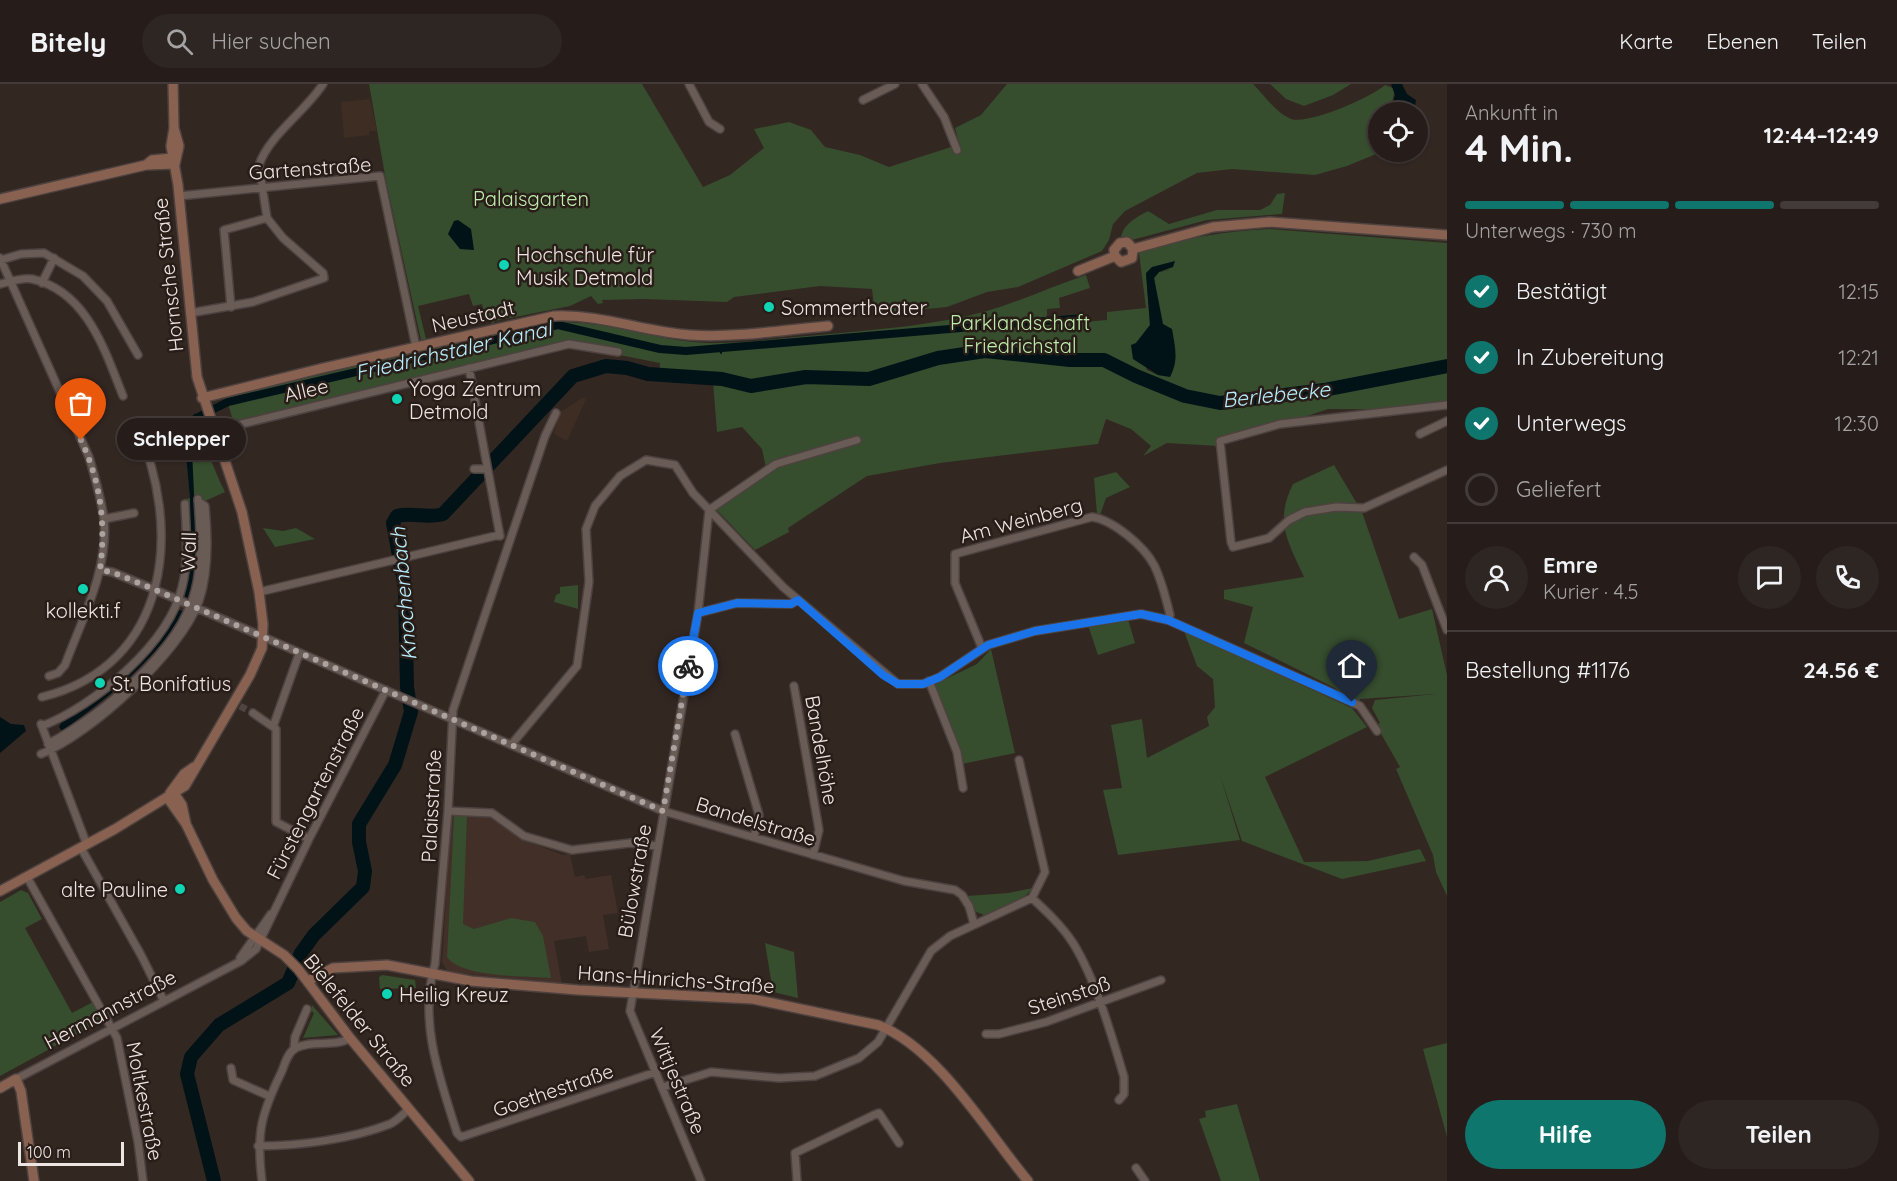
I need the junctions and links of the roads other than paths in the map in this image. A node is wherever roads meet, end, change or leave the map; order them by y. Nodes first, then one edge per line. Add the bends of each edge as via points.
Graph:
1 (173, 84) edge
2 (323, 84) edge
3 (689, 84) edge
4 (895, 84) edge
5 (922, 84) edge
6 (863, 100) dead end
7 (720, 129) dead end
8 (957, 150) dead end
9 (173, 161) junction
10 (262, 186) junction
11 (179, 196) junction
12 (0, 199) edge
13 (267, 218) junction
14 (1447, 235) edge
15 (1133, 249) junction
16 (1115, 256) junction
17 (54, 258) junction
18 (0, 259) edge
19 (1078, 271) dead end
20 (9, 282) junction
21 (42, 283) junction
22 (0, 284) edge
23 (231, 307) junction
24 (190, 313) junction
25 (828, 326) dead end
26 (416, 347) junction
27 (618, 352) dead end
28 (138, 355) dead end
29 (469, 368) junction
30 (123, 396) dead end
31 (1447, 405) edge
32 (205, 408) junction
33 (556, 413) dead end
34 (1447, 421) edge
35 (136, 424) dead end
36 (213, 430) junction
37 (1420, 434) dead end
38 (857, 440) dead end
39 (474, 469) dead end
40 (487, 470) junction
41 (1447, 470) edge
42 (198, 499) dead end
43 (185, 504) dead end
44 (709, 510) junction
45 (134, 513) dead end
46 (104, 519) junction
47 (499, 535) junction
48 (509, 542) junction
49 (1414, 557) dead end
50 (100, 570) junction
51 (156, 591) junction
52 (259, 592) junction
53 (798, 600) junction
54 (186, 605) junction
55 (698, 613) junction
56 (1168, 620) junction
57 (1447, 630) edge
58 (264, 637) junction
59 (982, 648) junction
60 (299, 654) junction
61 (49, 676) dead end
62 (929, 681) junction
63 (794, 686) dead end
64 (386, 690) junction
65 (42, 697) dead end
66 (253, 712) tunnel mouth
67 (452, 718) junction
68 (274, 724) junction
69 (1377, 731) dead end
70 (735, 734) dead end
71 (511, 746) junction
72 (49, 747) junction
73 (41, 754) dead end
74 (1019, 760) dead end
75 (963, 788) dead end
76 (171, 793) junction
77 (448, 811) junction
78 (663, 811) junction
79 (754, 837) junction
80 (309, 839) junction
81 (84, 846) junction
82 (657, 846) junction
83 (813, 855) junction
84 (27, 877) junction
85 (0, 891) edge
86 (1032, 898) junction
87 (974, 924) junction
88 (259, 939) junction
89 (432, 972) junction
90 (1161, 980) dead end
91 (308, 981) junction
92 (632, 993) junction
93 (164, 1001) junction
94 (1099, 1002) junction
95 (307, 1009) dead end
96 (886, 1028) junction
97 (112, 1029) junction
98 (986, 1034) dead end
99 (350, 1038) junction
100 (294, 1049) junction
101 (231, 1068) dead end
102 (656, 1072) junction
103 (16, 1079) junction
104 (663, 1087) junction
105 (0, 1088) edge
106 (269, 1096) junction
107 (1119, 1100) dead end
108 (409, 1110) junction
109 (461, 1137) joint
110 (899, 1143) dead end
111 (258, 1146) junction
112 (1136, 1168) dead end
113 (34, 1181) edge
114 (143, 1181) edge
115 (262, 1181) edge
116 (470, 1181) edge
117 (701, 1181) edge
118 (797, 1181) edge
119 (1028, 1181) edge
120 (1145, 1181) edge

1 - 9 main road, Hornsche Straße via 174,128 179,146
2 - 10 street via 260,161
3 - 7 street via 709,122
4 - 6 street
5 - 8 street via 947,123
9 - 11 main road, Hornsche Straße
9 - 12 main road
10 - 11 street, Gartenstraße
10 - 13 street
10 - 26 street, Gartenstraße via 380,176
11 - 24 main road, Hornsche Straße
13 - 23 street via 224,230
13 - 23 street via 324,278
14 - 15 main road via 1270,222 1213,227
15 - 16 main road via 1127,262
15 - 16 main road via 1126,242 1120,243 1114,250
16 - 19 main road
17 - 18 street via 44,253
17 - 21 street
17 - 28 street via 84,276 108,301
18 - 20 street
20 - 21 street via 30,278
20 - 22 street
20 - 46 street via 89,457
21 - 30 street via 56,289 87,316
23 - 24 street
24 - 32 main road, Hornsche Straße
25 - 26 main road, Neustadt via 692,335 568,315
26 - 32 main road, Neustadt
27 - 29 street, Allee via 569,344
29 - 36 street, Allee
29 - 40 street
31 - 41 street via 1280,424 1220,441 1222,484 1233,547 1269,538 1289,520 1305,513 1336,507 1364,508
32 - 36 main road, Hornsche Straße
33 - 48 street, Palaisstraße
34 - 37 street
35 - 51 street via 154,470 161,513
36 - 52 main road, Hornsche Straße via 242,512
38 - 44 street via 776,464
39 - 40 street
40 - 47 street
42 - 54 street, Wall via 205,506 203,583
43 - 54 street
44 - 53 street
44 - 55 street, Bülowstraße
44 - 71 street via 680,471 665,462 638,463 614,483 595,506 586,529 589,582 577,666
45 - 46 street
46 - 50 street
47 - 48 street
47 - 52 street
48 - 67 street, Palaisstraße
49 - 57 street via 1422,565
50 - 51 street, Bandelstraße
50 - 61 street via 64,665
51 - 54 street, Bandelstraße
51 - 65 street via 117,655 78,685
52 - 58 main road, Hornsche Straße
53 - 55 street via 791,604 737,603
53 - 62 street via 890,680 906,685
54 - 58 street, Bandelstraße
54 - 72 street, Wall via 183,632 130,688
54 - 72 street via 120,678 60,719 41,724
55 - 78 street, Bülowstraße
56 - 59 street via 1141,614 1035,631
56 - 59 street, Am Weinberg via 1170,615 1154,564 1118,527 1092,517 955,554 956,583
56 - 69 street via 1360,706
58 - 60 street, Bandelstraße
58 - 76 main road via 237,704 185,786
59 - 62 street
60 - 64 street, Bandelstraße
60 - 68 street
62 - 75 street via 957,752
63 - 83 street, Bandelhöhe via 819,830
64 - 67 street, Bandelstraße
64 - 80 street, Fürstengartenstraße
66 - 68 street
67 - 71 street, Bandelstraße
67 - 77 street, Palaisstraße
68 - 80 street via 276,822
70 - 79 street via 759,815
71 - 78 street, Bandelstraße
72 - 73 street, Wall
72 - 81 street
74 - 86 street via 1045,872
76 - 81 main road
76 - 88 main road, Bielefelder Straße via 182,805 186,824 225,902 241,925
77 - 82 street via 492,813 524,836 572,850 630,843
77 - 89 street, Palaisstraße
78 - 79 street, Bandelstraße
78 - 82 street, Bülowstraße
79 - 83 street, Bandelstraße
80 - 88 street, Fürstengartenstraße
81 - 84 main road
81 - 93 street
82 - 92 street, Bülowstraße
83 - 87 street, Bandelstraße via 904,881 955,890 966,900
84 - 85 main road
84 - 97 street, Moltkestraße
86 - 87 street
86 - 94 street via 1072,942
87 - 96 street via 931,951
88 - 91 main road, Bielefelder Straße via 291,961
88 - 93 street, Hermannstraße via 253,952 237,963
89 - 91 main road, Hans-Hinrichs-Straße via 387,965 346,966 328,969
89 - 92 main road, Hans-Hinrichs-Straße via 471,981
89 - 109 street, Palaisstraße via 430,1034 446,1099
90 - 94 street, Steinstoß
91 - 99 main road, Bielefelder Straße
92 - 96 main road, Hans-Hinrichs-Straße via 753,999
92 - 102 street, Wittjestraße via 630,1011
93 - 97 street, Hermannstraße
94 - 98 street, Steinstoß via 1046,1022
94 - 107 street via 1124,1077 1124,1094
95 - 100 street
96 - 104 street via 878,1042 859,1058 815,1076 779,1078 711,1072
96 - 119 main road, Hans-Hinrichs-Straße via 929,1058
97 - 103 street, Hermannstraße
97 - 114 street, Moltkestraße via 128,1086
99 - 100 street
99 - 108 main road, Bielefelder Straße
100 - 106 street
101 - 106 street via 233,1080
102 - 104 street, Wittjestraße
102 - 109 street, Goethestraße
103 - 105 main road, Hermannstraße
103 - 113 main road
104 - 117 street, Wittjestraße
106 - 111 street
108 - 111 street via 393,1123 342,1136 294,1146
108 - 116 main road, Bielefelder Straße
110 - 118 street via 884,1118 874,1114 795,1153
111 - 115 street
112 - 120 street

